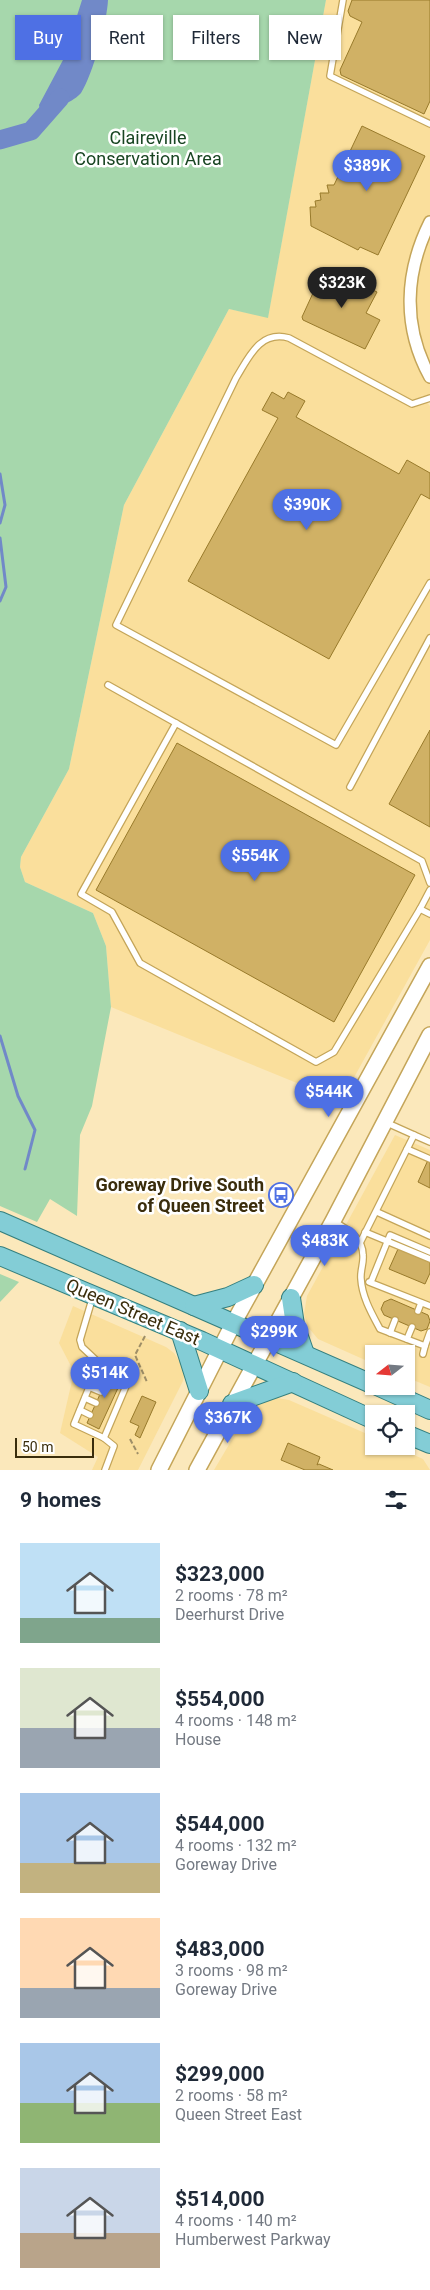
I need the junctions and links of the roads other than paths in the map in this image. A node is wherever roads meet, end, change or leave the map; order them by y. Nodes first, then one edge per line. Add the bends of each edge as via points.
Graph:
1 (342, 0) edge
2 (430, 124) edge
3 (430, 222) edge
4 (430, 377) edge
5 (430, 398) edge
6 (430, 583) edge
7 (430, 638) edge
8 (108, 685) dead end
9 (176, 723) junction
10 (350, 787) dead end
11 (430, 883) edge
12 (430, 890) edge
13 (420, 908) junction
14 (430, 914) edge
15 (430, 966) edge
16 (430, 1035) edge
17 (384, 1122) junction
18 (414, 1135) junction
19 (430, 1142) edge
20 (407, 1149) junction
21 (430, 1159) edge
22 (377, 1212) junction
23 (0, 1221) edge
24 (333, 1221) junction
25 (365, 1232) junction
26 (430, 1236) edge
27 (388, 1242) junction
28 (360, 1243) junction
29 (430, 1252) edge
30 (0, 1256) edge
31 (430, 1259) edge
32 (360, 1278) junction
33 (371, 1282) junction
34 (254, 1284) junction
35 (94, 1296) junction
36 (405, 1296) junction
37 (290, 1298) junction
38 (421, 1302) junction
39 (402, 1304) dead end
40 (194, 1306) junction
41 (430, 1306) edge
42 (418, 1311) dead end
43 (395, 1320) dead end
44 (233, 1324) junction
45 (412, 1327) dead end
46 (180, 1332) junction
47 (430, 1332) edge
48 (390, 1333) junction
49 (268, 1338) junction
50 (406, 1339) junction
51 (220, 1349) junction
52 (425, 1352) edge
53 (305, 1354) junction
54 (99, 1363) junction
55 (254, 1364) junction
56 (94, 1376) junction
57 (106, 1381) dead end
58 (365, 1381) edge
59 (293, 1382) junction
60 (89, 1386) junction
61 (119, 1386) dead end
62 (126, 1389) junction
63 (199, 1391) junction
64 (101, 1392) dead end
65 (397, 1395) edge
66 (114, 1396) dead end
67 (84, 1398) junction
68 (121, 1399) junction
69 (96, 1403) dead end
70 (232, 1404) junction
71 (109, 1409) dead end
72 (80, 1410) junction
73 (430, 1410) edge
74 (116, 1412) junction
75 (90, 1415) dead end
76 (365, 1416) edge
77 (103, 1420) dead end
78 (111, 1424) junction
79 (104, 1438) junction
80 (415, 1438) edge
81 (430, 1444) edge
82 (105, 1470) edge
83 (159, 1470) edge
84 (197, 1470) edge

1 - 2 lane via 330,76
3 - 4 street via 415,256 410,289 418,350
5 - 6 lane via 412,404 280,336 267,338 257,345 236,378 116,625 336,746
7 - 10 lane
8 - 9 lane
9 - 11 lane via 422,860
9 - 13 lane via 81,894 112,912 140,963 316,1062 334,1052
12 - 13 lane
13 - 14 lane
15 - 34 main road
16 - 17 main road
17 - 18 lane
17 - 24 main road
18 - 19 lane
18 - 20 lane
20 - 21 lane
20 - 22 lane
22 - 25 lane
22 - 26 lane
23 - 40 main road, Queen Street East
24 - 28 lane via 354,1234
24 - 37 main road
25 - 27 lane
25 - 28 lane
27 - 29 lane via 390,1235
27 - 31 lane
27 - 33 lane
28 - 32 lane via 364,1255
30 - 35 main road, Queen Street East
32 - 33 lane
32 - 48 lane via 380,1329
33 - 36 lane
34 - 40 main road
34 - 44 main road
35 - 46 main road, Queen Street East
35 - 54 lane via 80,1340 82,1347
36 - 38 lane
36 - 39 lane
37 - 49 main road
37 - 53 main road
38 - 41 lane
38 - 42 lane
40 - 44 main road, Queen Street East
43 - 48 lane
44 - 49 main road, Queen Street East
44 - 51 main road
45 - 50 lane
46 - 51 main road, Queen Street East
46 - 63 main road
47 - 52 lane
48 - 50 lane
49 - 53 main road, Queen Street East
49 - 55 main road
50 - 52 lane
51 - 55 main road, Queen Street East
51 - 63 main road
53 - 58 main road, Queen Street East
54 - 56 lane
54 - 62 lane via 114,1361 132,1372
55 - 59 main road, Queen Street East
55 - 70 main road
56 - 57 lane
56 - 60 lane
59 - 70 main road
59 - 76 main road, Queen Street East
60 - 64 lane
60 - 67 lane
61 - 62 lane
62 - 68 lane
63 - 83 main road
65 - 73 main road
66 - 68 lane
67 - 69 lane
67 - 72 lane
68 - 74 lane
70 - 84 main road
71 - 74 lane
72 - 75 lane
72 - 79 lane via 74,1424
74 - 78 lane
77 - 78 lane
78 - 79 lane
79 - 82 lane via 114,1446
80 - 81 main road

